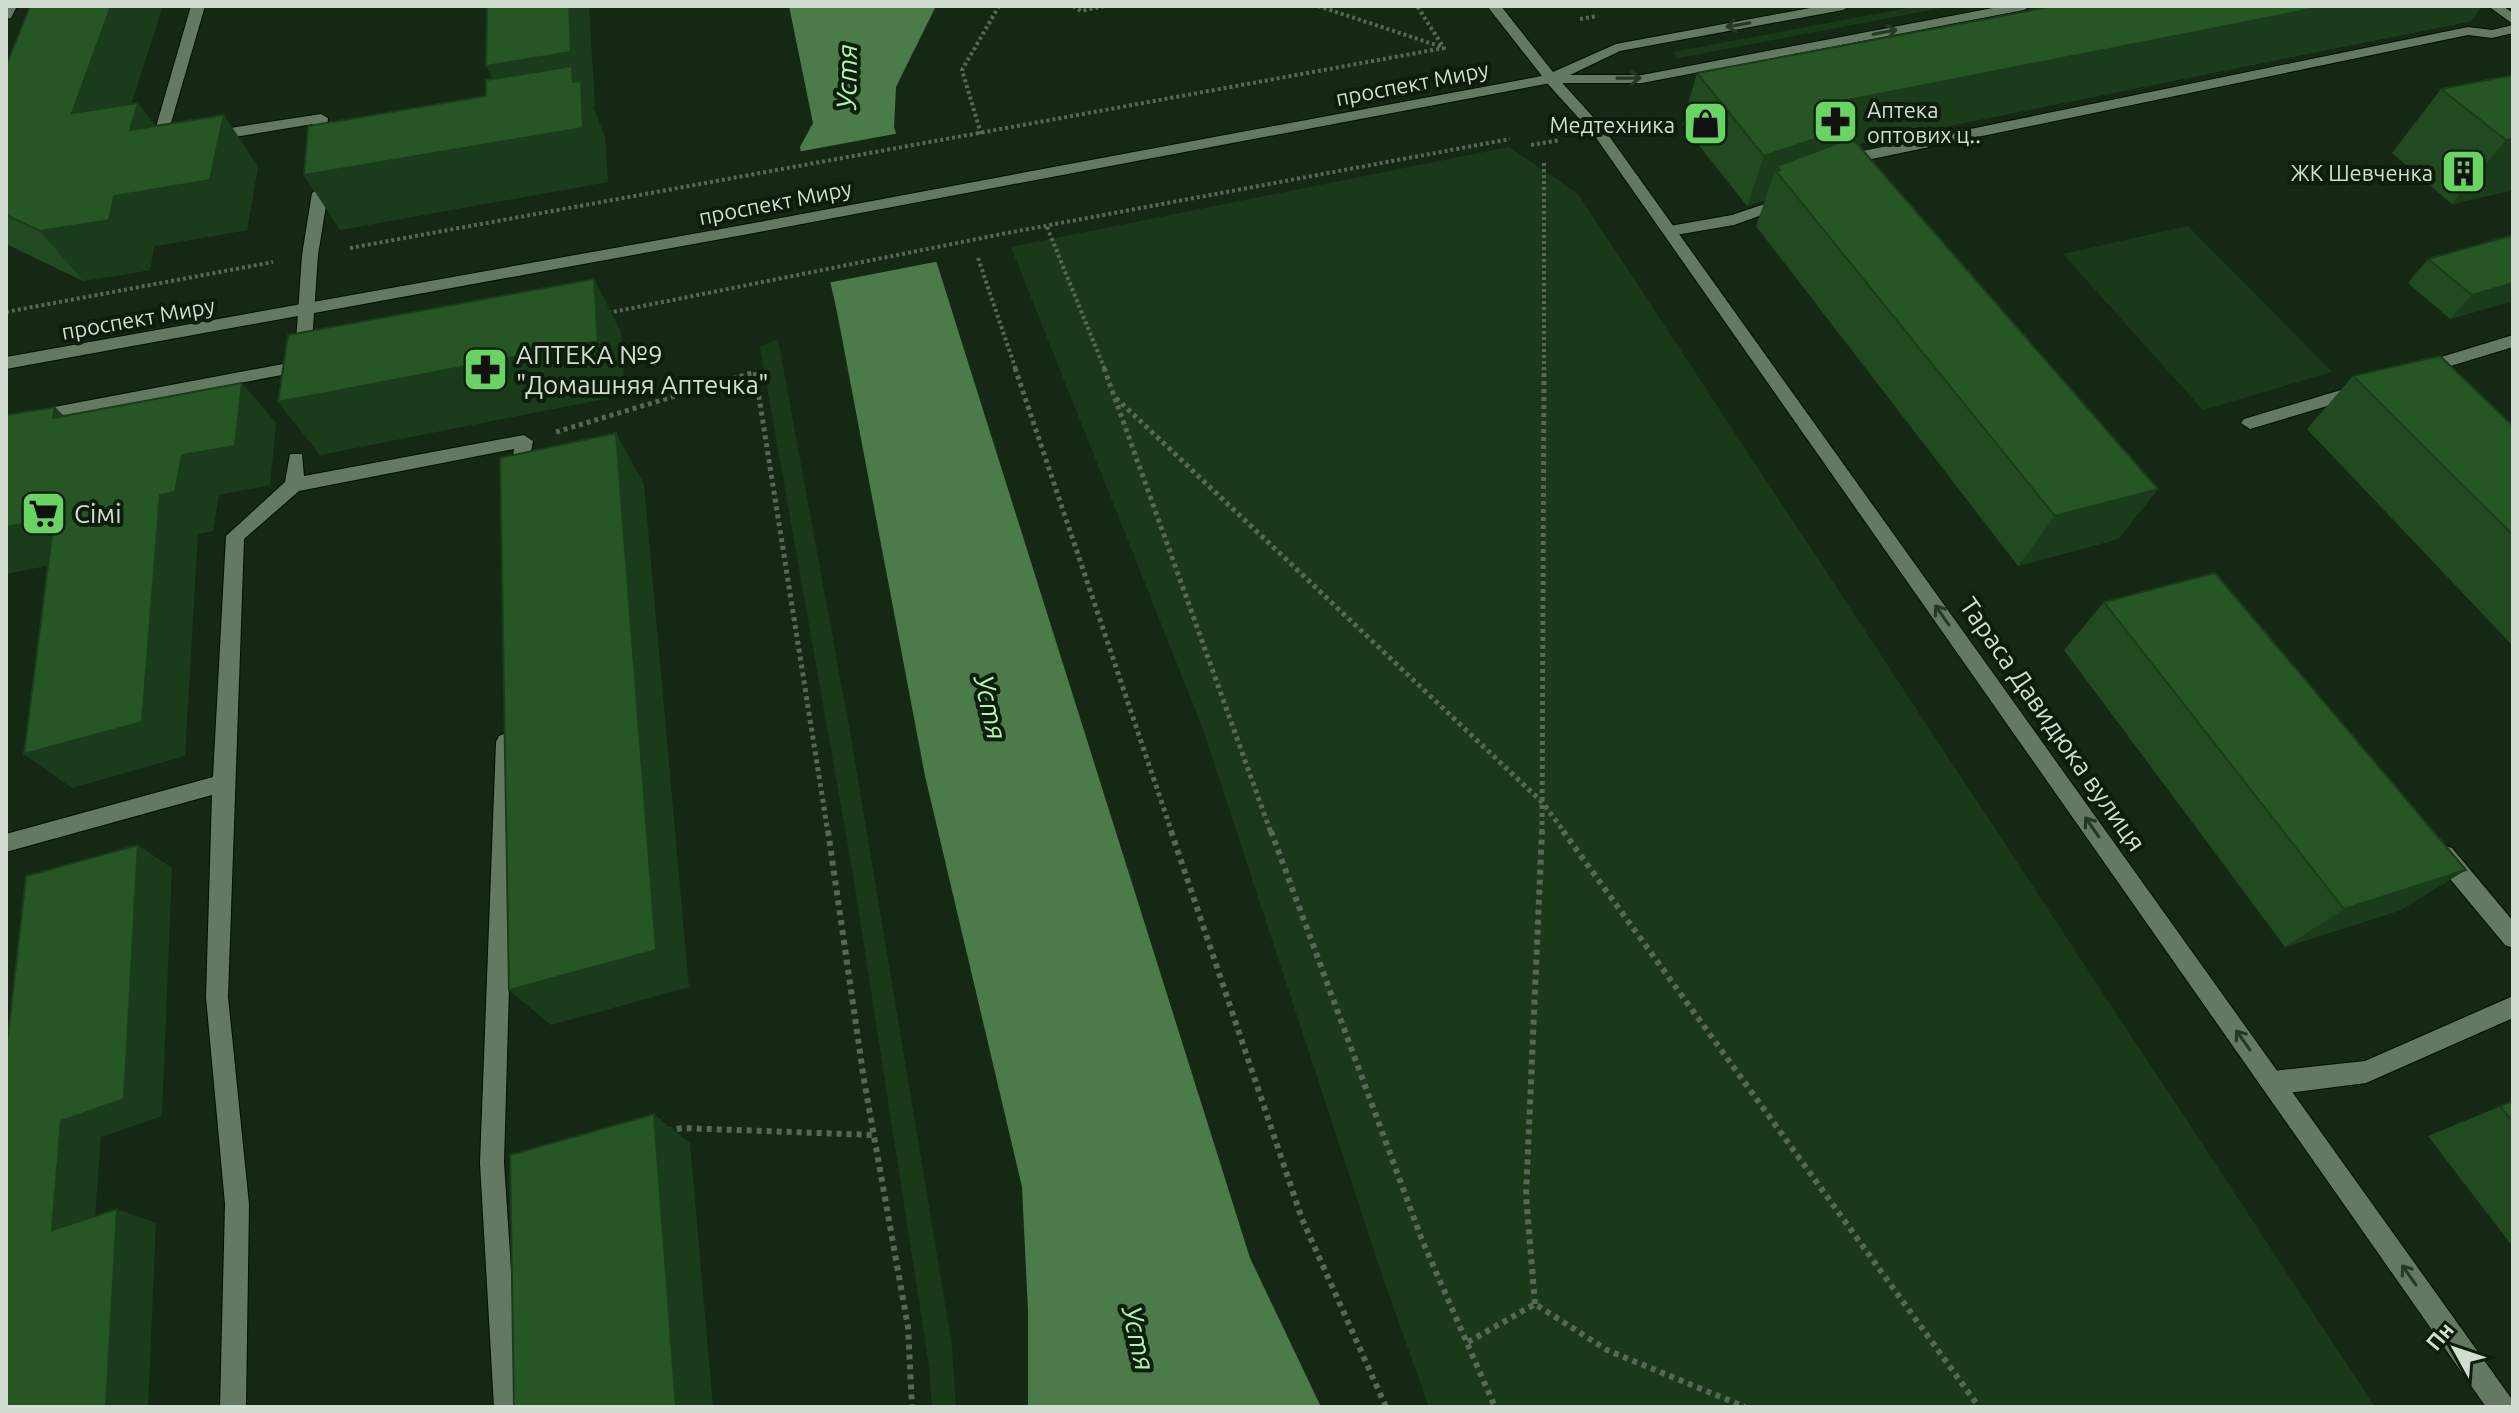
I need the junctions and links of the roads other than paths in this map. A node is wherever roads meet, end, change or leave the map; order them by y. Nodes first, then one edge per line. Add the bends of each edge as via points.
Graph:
1 (10, 6) edge
2 (198, 6) edge
3 (1494, 6) edge
4 (1843, 6) edge
5 (2024, 6) edge
6 (2495, 6) edge
7 (6, 15) edge
8 (2513, 20) edge
9 (2513, 29) edge
10 (1551, 79) junction
11 (325, 164) edge
12 (1834, 170) edge
13 (320, 193) edge
14 (1794, 199) edge
15 (1670, 231) junction
16 (306, 310) junction
17 (2513, 341) edge
18 (6, 363) edge
19 (302, 366) junction
20 (301, 391) edge
21 (6, 422) edge
22 (2250, 423) dead end
23 (296, 459) edge
24 (294, 485) junction
25 (516, 503) edge
26 (507, 717) edge
27 (223, 783) junction
28 (2432, 842) edge
29 (6, 843) edge
30 (2513, 938) edge
31 (2513, 1007) edge
32 (2273, 1083) junction
33 (233, 1407) edge
34 (507, 1407) edge
35 (2502, 1407) edge

1 - 7 street
2 - 11 street via 158,144 321,118
3 - 10 street, Тараса Давидюка вулиця
4 -> 10 street, проспект Миру via 1616,48
10 -> 5 street, проспект Миру via 1642,79
6 - 8 street
9 - 12 street via 2492,34 2468,31 2127,100 1840,161
10 - 15 street, Тараса Давидюка вулиця via 1599,132
10 - 16 street, проспект Миру
13 - 16 street
14 - 15 street via 1734,220
32 -> 15 street, Тараса Давидюка вулиця
16 - 18 street, проспект Миру
16 - 19 street
17 - 22 street
19 - 20 street
19 - 21 street
23 - 24 street
24 - 25 street via 524,441
24 - 27 street via 235,536
26 - 34 street via 492,1163
27 - 29 street
27 - 33 street via 217,997 237,1204
28 - 30 street
31 - 32 street via 2366,1072
35 -> 32 street, Тараса Давидюка вулиця

